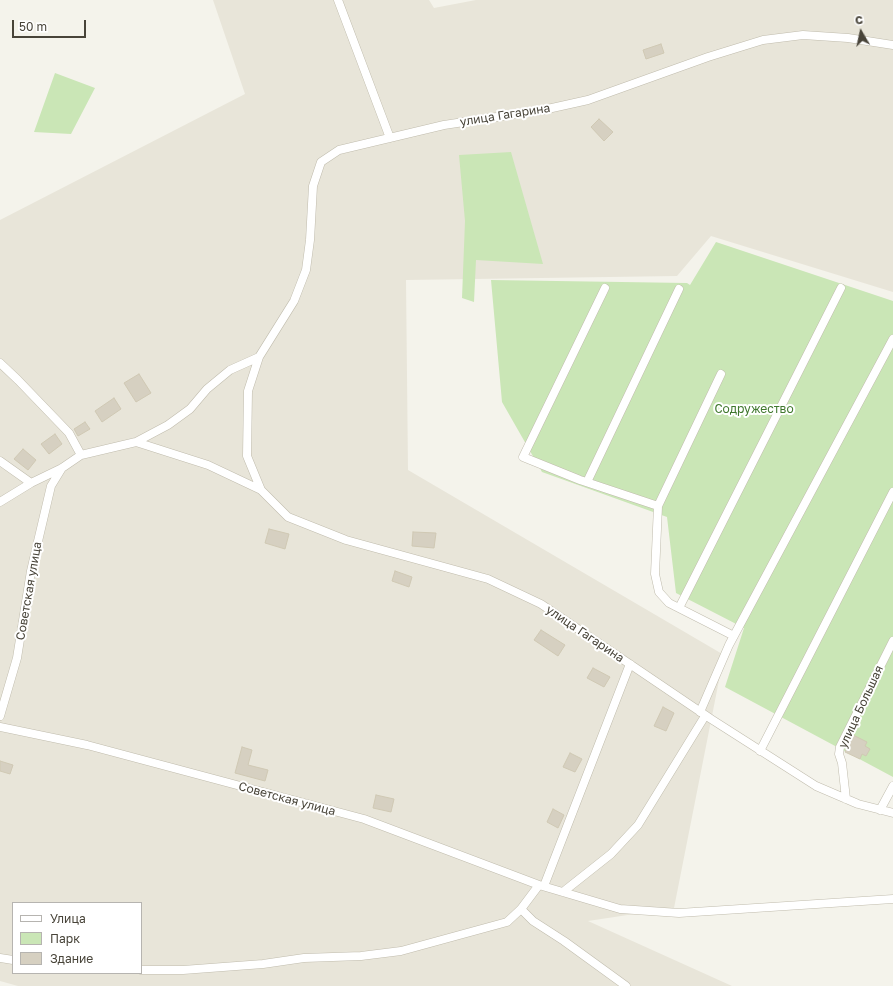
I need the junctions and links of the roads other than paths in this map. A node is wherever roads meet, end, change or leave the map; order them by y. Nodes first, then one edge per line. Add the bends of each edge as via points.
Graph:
1 (338, 0) edge
2 (893, 45) edge
3 (390, 138) junction
4 (605, 288) dead end
5 (841, 288) dead end
6 (679, 289) dead end
7 (893, 339) edge
8 (259, 357) junction
9 (0, 363) edge
10 (721, 374) dead end
11 (136, 442) junction
12 (81, 456) junction
13 (0, 462) edge
14 (62, 468) junction
15 (587, 482) junction
16 (31, 483) junction
17 (261, 490) junction
18 (893, 492) edge
19 (0, 502) edge
20 (658, 506) junction
21 (679, 608) junction
22 (734, 636) junction
23 (893, 641) edge
24 (630, 664) junction
25 (703, 714) junction
26 (0, 716) edge
27 (0, 727) edge
28 (760, 752) junction
29 (893, 786) edge
30 (846, 799) junction
31 (880, 810) junction
32 (893, 813) edge
33 (542, 885) junction
34 (563, 892) junction
35 (893, 899) edge
36 (522, 909) junction
37 (0, 958) edge
38 (12, 960) edge
39 (142, 970) edge
40 (626, 986) edge

1 - 3 street
2 - 3 street, улица Гагарина via 803,35 763,40 708,56 588,100 543,110 444,125
3 - 8 street, улица Гагарина via 339,150 321,162 313,186 306,270 294,301
4 - 15 street via 523,457
5 - 21 street
6 - 15 street
7 - 22 street
8 - 11 street via 230,370 207,389 190,409 168,425
8 - 17 street, улица Гагарина via 248,391 247,456
9 - 12 street via 69,434
10 - 20 street
11 - 12 street
11 - 17 street, улица Гагарина via 208,465
12 - 14 street
13 - 16 street
14 - 16 street
14 - 26 street, Советская улица via 51,486 31,571 17,658
15 - 20 street
16 - 19 street
17 - 24 street, улица Гагарина via 288,517 346,540 488,579 541,604
18 - 28 street
20 - 21 street via 655,574 659,592 669,603
21 - 22 street
22 - 25 street
23 - 30 street, улица Большая via 840,747
24 - 25 street, улица Гагарина
24 - 33 street
25 - 28 street, улица Гагарина
25 - 34 street via 638,824 611,854
27 - 33 street, Советская улица via 86,745 364,819
28 - 30 street, улица Гагарина via 816,786
29 - 31 street
30 - 31 street, улица Гагарина
31 - 32 street, улица Гагарина
33 - 34 street, Советская улица
33 - 36 street
34 - 35 street, Советская улица via 620,908 679,913
36 - 39 street via 507,922 401,951 190,970
36 - 40 street via 533,921
37 - 38 street

